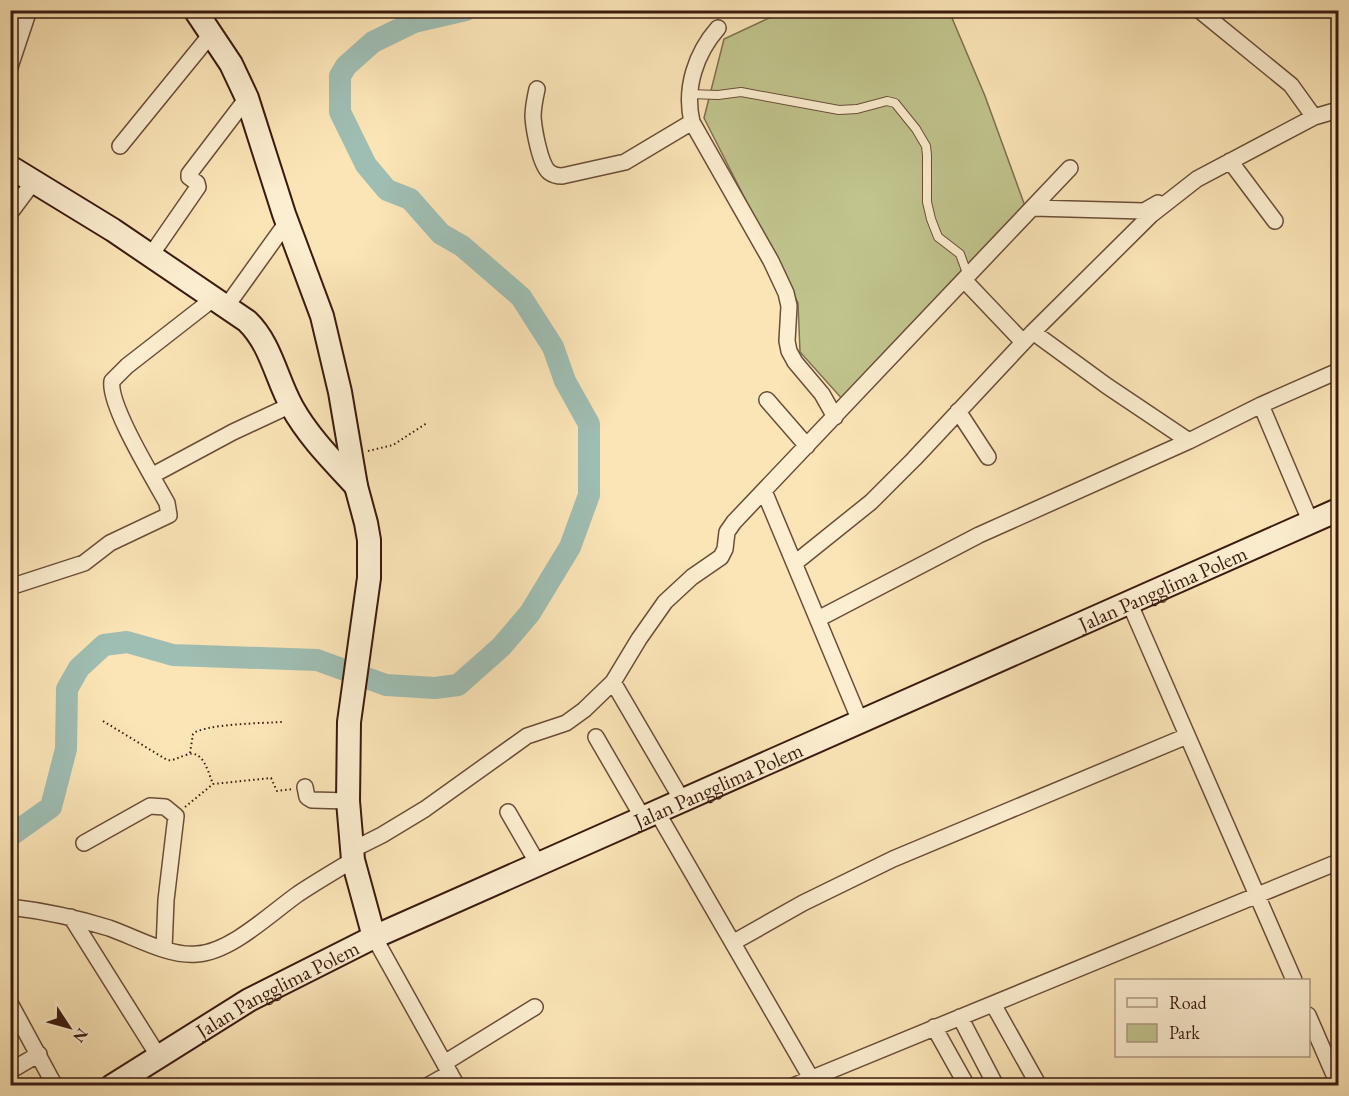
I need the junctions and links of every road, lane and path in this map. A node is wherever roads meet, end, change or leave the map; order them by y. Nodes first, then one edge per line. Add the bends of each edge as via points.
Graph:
1 (195, 10) edge
2 (1199, 10) edge
3 (30, 11) edge
4 (718, 28) dead end
5 (212, 33) junction
6 (10, 67) edge
7 (537, 89) dead end
8 (690, 94) junction
9 (248, 98) junction
10 (1338, 110) edge
11 (1314, 117) junction
12 (692, 122) junction
13 (120, 146) dead end
14 (1230, 161) junction
15 (10, 167) edge
16 (1070, 168) dead end
17 (1197, 179) junction
18 (34, 181) junction
19 (1033, 208) junction
20 (10, 213) edge
21 (1275, 221) dead end
22 (287, 222) junction
23 (151, 255) junction
24 (966, 278) junction
25 (220, 303) junction
26 (1028, 337) junction
27 (1338, 371) edge
28 (767, 400) dead end
29 (291, 405) junction
30 (1261, 405) junction
31 (958, 411) junction
32 (835, 417) junction
33 (427, 423) dead end
34 (1189, 441) junction
35 (807, 446) junction
36 (351, 455) junction
37 (988, 457) dead end
38 (153, 475) junction
39 (356, 486) junction
40 (764, 491) junction
41 (1338, 510) edge
42 (1311, 523) junction
43 (795, 563) junction
44 (10, 587) edge
45 (1129, 602) junction
46 (818, 619) junction
47 (613, 682) junction
48 (860, 721) junction
49 (103, 722) dead end
50 (282, 722) dead end
51 (1187, 736) junction
52 (596, 737) dead end
53 (190, 753) junction
54 (213, 784) junction
55 (305, 787) joint
56 (682, 800) junction
57 (348, 801) junction
58 (508, 812) dead end
59 (650, 815) junction
60 (176, 816) junction
61 (84, 843) dead end
62 (352, 855) junction
63 (538, 864) junction
64 (1337, 867) edge
65 (1257, 896) junction
66 (10, 908) edge
67 (71, 917) junction
68 (374, 937) junction
69 (734, 942) junction
70 (164, 949) junction
71 (1293, 979) edge
72 (10, 1003) edge
73 (993, 1004) junction
74 (535, 1007) dead end
75 (960, 1017) junction
76 (1310, 1020) edge
77 (934, 1027) junction
78 (39, 1054) junction
79 (159, 1057) junction
80 (10, 1071) edge
81 (451, 1074) edge
82 (813, 1082) edge
83 (1338, 1084) edge
84 (55, 1086) edge
85 (112, 1086) edge
86 (427, 1086) edge
87 (793, 1086) edge
88 (967, 1086) edge
89 (996, 1086) edge
90 (1039, 1086) edge

1 - 5 street
2 - 11 street via 1291,85
3 - 6 street
4 - 8 street via 699,55
5 - 9 street
5 - 13 street
7 - 12 street via 535,129 544,164 555,175 625,162
8 - 12 street
8 - 24 lane via 741,92 839,110 887,100 895,103 926,146 927,202 934,228 943,242 960,254
9 - 22 street
9 - 23 street via 189,174 198,187
10 - 11 street
11 - 14 street
12 - 32 street via 786,293 789,351
14 - 17 street
14 - 21 street
15 - 18 street
16 - 19 street
17 - 19 street via 1185,178 1144,211
17 - 26 street via 1151,215
18 - 20 street
18 - 23 street
19 - 24 street
22 - 25 street
22 - 36 street via 322,316
23 - 25 street
24 - 26 street
24 - 32 street
25 - 29 street via 257,330
25 - 38 street via 126,366 112,381 120,414
26 - 31 street
26 - 34 street
27 - 30 street
28 - 35 street
29 - 38 street
29 - 39 street via 317,443
30 - 34 street
30 - 42 street
31 - 37 street
31 - 43 street via 871,502
32 - 35 street
33 - 36 path via 393,445
34 - 46 street via 979,535
35 - 40 street
36 - 39 street
38 - 44 street via 169,510 167,517 110,543 84,563
39 - 57 street via 369,540 370,567 349,722
40 - 43 street
40 - 47 street via 729,528 718,561 665,602
41 - 42 street, Jalan Pangglima Polem
42 - 45 street, Jalan Pangglima Polem
43 - 46 street
45 - 48 street, Jalan Pangglima Polem
45 - 51 street
46 - 48 street
47 - 56 street
47 - 62 street via 575,718 527,736 425,809
48 - 56 street, Jalan Pangglima Polem
49 - 53 path via 167,760
50 - 53 path via 199,730 193,734
51 - 65 street
51 - 69 street via 893,860 803,903
52 - 59 street
53 - 54 path via 202,758
54 - 55 path via 271,778 277,791
54 - 60 path
55 - 57 street via 312,800
56 - 59 street, Jalan Pangglima Polem
57 - 62 street
58 - 63 street
59 - 63 street, Jalan Pangglima Polem
59 - 69 street
60 - 61 street via 165,807 150,806
60 - 70 street
62 - 68 street
62 - 70 street via 217,949 197,954
63 - 68 street, Jalan Pangglima Polem
64 - 65 street
65 - 71 street
65 - 73 street
66 - 67 street
67 - 70 street
67 - 79 street
68 - 79 street, Jalan Pangglima Polem via 249,1000
68 - 81 street
69 - 82 street
72 - 78 street
73 - 75 street
73 - 90 street
74 - 81 street
75 - 77 street
75 - 89 street
76 - 83 street
77 - 82 street
77 - 88 street
78 - 80 street
78 - 84 street
79 - 85 street, Jalan Pangglima Polem
81 - 86 street
82 - 87 street

